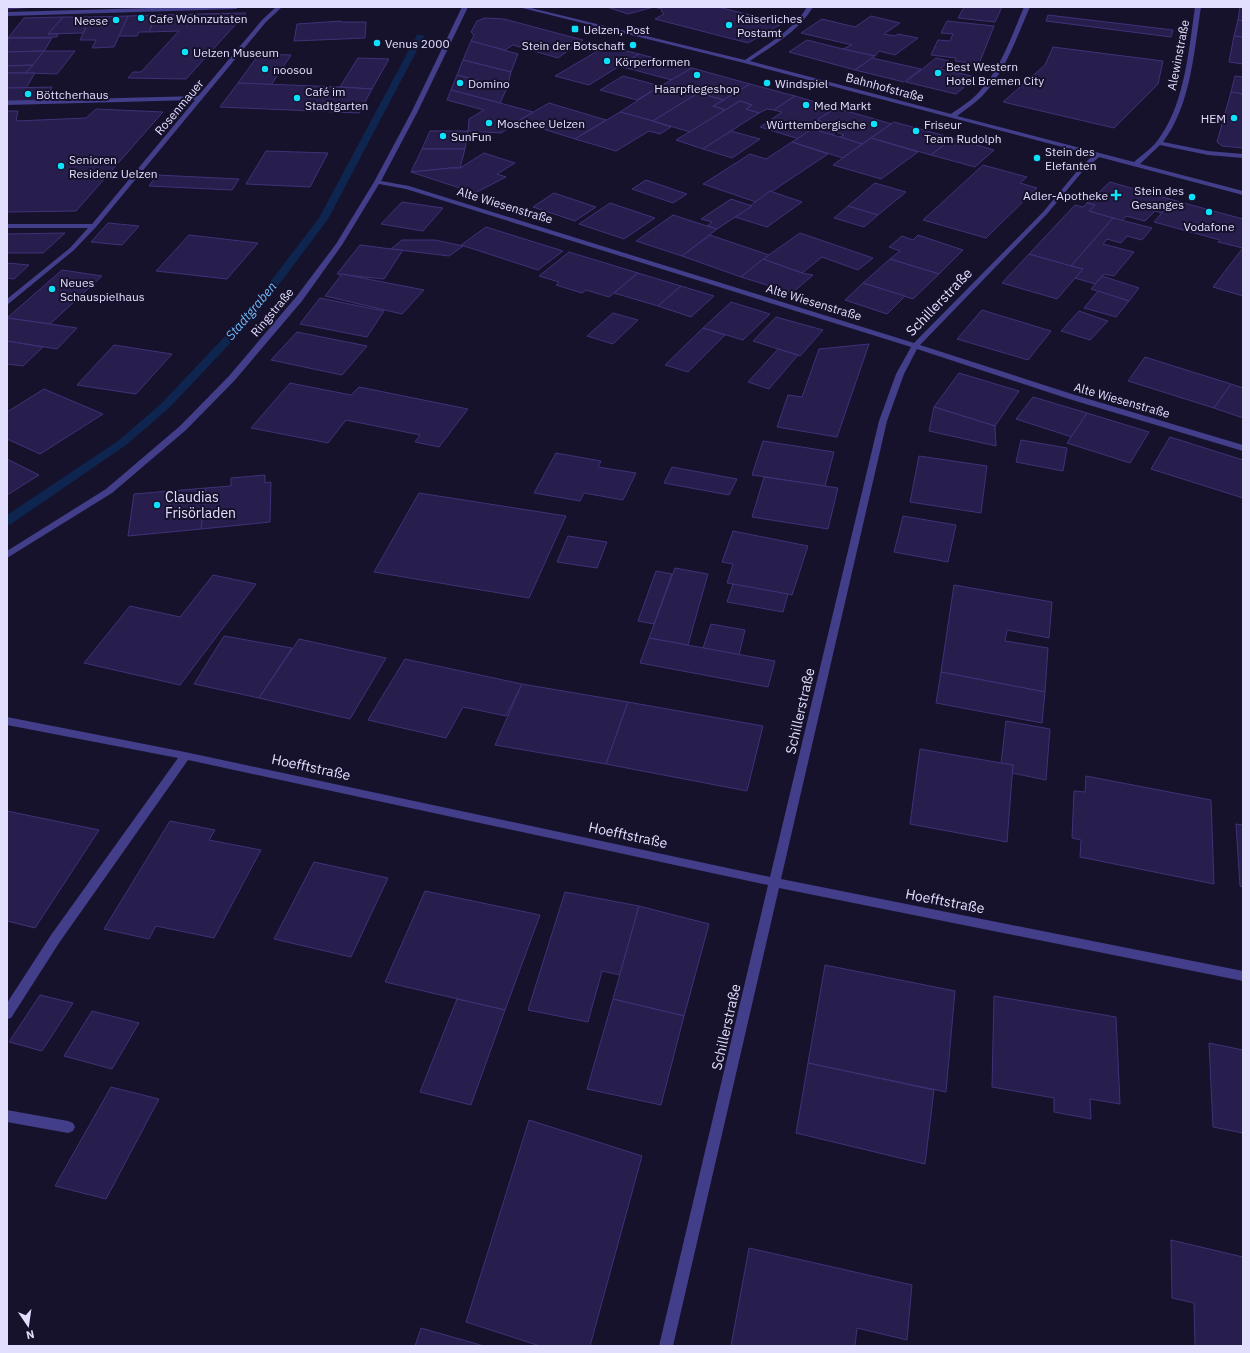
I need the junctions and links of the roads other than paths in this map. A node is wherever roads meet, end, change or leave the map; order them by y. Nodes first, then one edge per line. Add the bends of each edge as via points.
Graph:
1 (40, 7) edge
2 (236, 7) edge
3 (279, 7) edge
4 (464, 7) edge
5 (521, 7) edge
6 (810, 7) edge
7 (1027, 7) edge
8 (1198, 7) edge
9 (36, 13) junction
10 (7, 14) edge
11 (746, 62) junction
12 (201, 98) junction
13 (7, 103) edge
14 (953, 116) junction
15 (1158, 143) junction
16 (1098, 154) junction
17 (1243, 156) edge
18 (1136, 164) junction
19 (377, 182) junction
20 (1243, 193) edge
21 (7, 226) edge
22 (94, 226) junction
23 (7, 303) edge
24 (915, 346) junction
25 (1243, 448) edge
26 (7, 555) edge
27 (7, 721) edge
28 (185, 756) junction
29 (774, 882) junction
30 (1243, 976) edge
31 (7, 1014) edge
32 (7, 1116) edge
33 (68, 1127) dead end
34 (666, 1346) edge

1 - 9 street
2 - 9 street
3 - 12 street, Rosenmauer via 264,21
4 - 19 street, Ringstraße
5 - 11 street, Bahnhofstraße
6 - 11 street via 807,14 794,27
7 - 14 street via 1000,65 985,89
8 - 15 street, Alewinstraße via 1183,91 1166,133
9 - 10 street
11 - 14 street, Bahnhofstraße
12 - 13 street
12 - 22 street, Rosenmauer
14 - 16 street, Bahnhofstraße
15 - 17 street
15 - 18 street, Alewinstraße
16 - 18 street, Bahnhofstraße
16 - 24 street, Schillerstraße
18 - 20 street, Bahnhofstraße
19 - 24 street, Alte Wiesenstraße via 407,187
19 - 26 street, Ringstraße via 339,245 299,299 232,378 183,428 109,491
21 - 22 street
22 - 23 street, Rosenmauer via 72,249
24 - 25 street, Alte Wiesenstraße via 1072,398
24 - 29 street, Schillerstraße via 900,374 882,421
27 - 28 street, Hoefftstraße
28 - 29 street, Hoefftstraße
28 - 31 street via 55,938
29 - 30 street, Hoefftstraße
29 - 34 street, Schillerstraße
32 - 33 street

